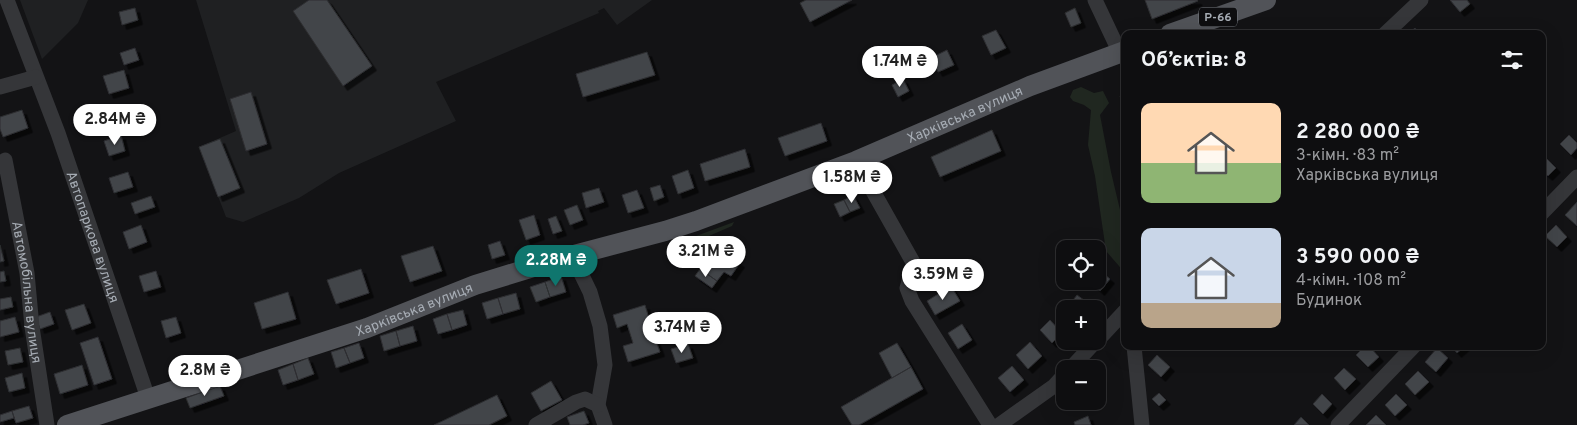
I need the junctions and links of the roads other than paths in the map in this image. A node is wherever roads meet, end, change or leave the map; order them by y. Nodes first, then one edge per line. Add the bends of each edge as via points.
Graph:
1 (7, 0) edge
2 (1096, 0) edge
3 (1266, 0) edge
4 (1421, 0) edge
5 (1181, 30) edge
6 (1389, 30) edge
7 (1121, 50) edge
8 (1121, 52) edge
9 (36, 77) junction
10 (0, 87) edge
11 (5, 160) dead end
12 (856, 161) junction
13 (1577, 177) edge
14 (1546, 209) edge
15 (572, 255) junction
16 (1121, 316) edge
17 (1106, 332) edge
18 (1088, 350) edge
19 (1134, 350) edge
20 (1410, 350) edge
21 (1079, 360) edge
22 (1056, 384) edge
23 (148, 398) junction
24 (598, 405) junction
25 (46, 425) edge
26 (66, 425) edge
27 (536, 425) edge
28 (605, 425) edge
29 (990, 425) edge
30 (999, 425) edge
31 (1142, 425) edge
32 (1338, 425) edge

1 - 9 street, Автопаркова вулиця
2 - 7 street
3 - 5 main road, Р-66
4 - 6 street
8 - 12 main road, Харківська вулиця via 1030,86
9 - 10 street
9 - 23 street, Автопаркова вулиця
11 - 25 street, Автомобільна вулиця via 27,273
12 - 15 main road, Харківська вулиця via 696,221
12 - 29 street via 914,264 907,288 912,301
13 - 14 street
15 - 23 main road, Харківська вулиця via 475,285 367,328
15 - 24 street via 590,292 600,326 606,365
16 - 17 street
18 - 21 street
19 - 31 street
20 - 32 street
22 - 30 street
23 - 26 main road, Харківська вулиця
24 - 27 street via 585,399
24 - 28 street

